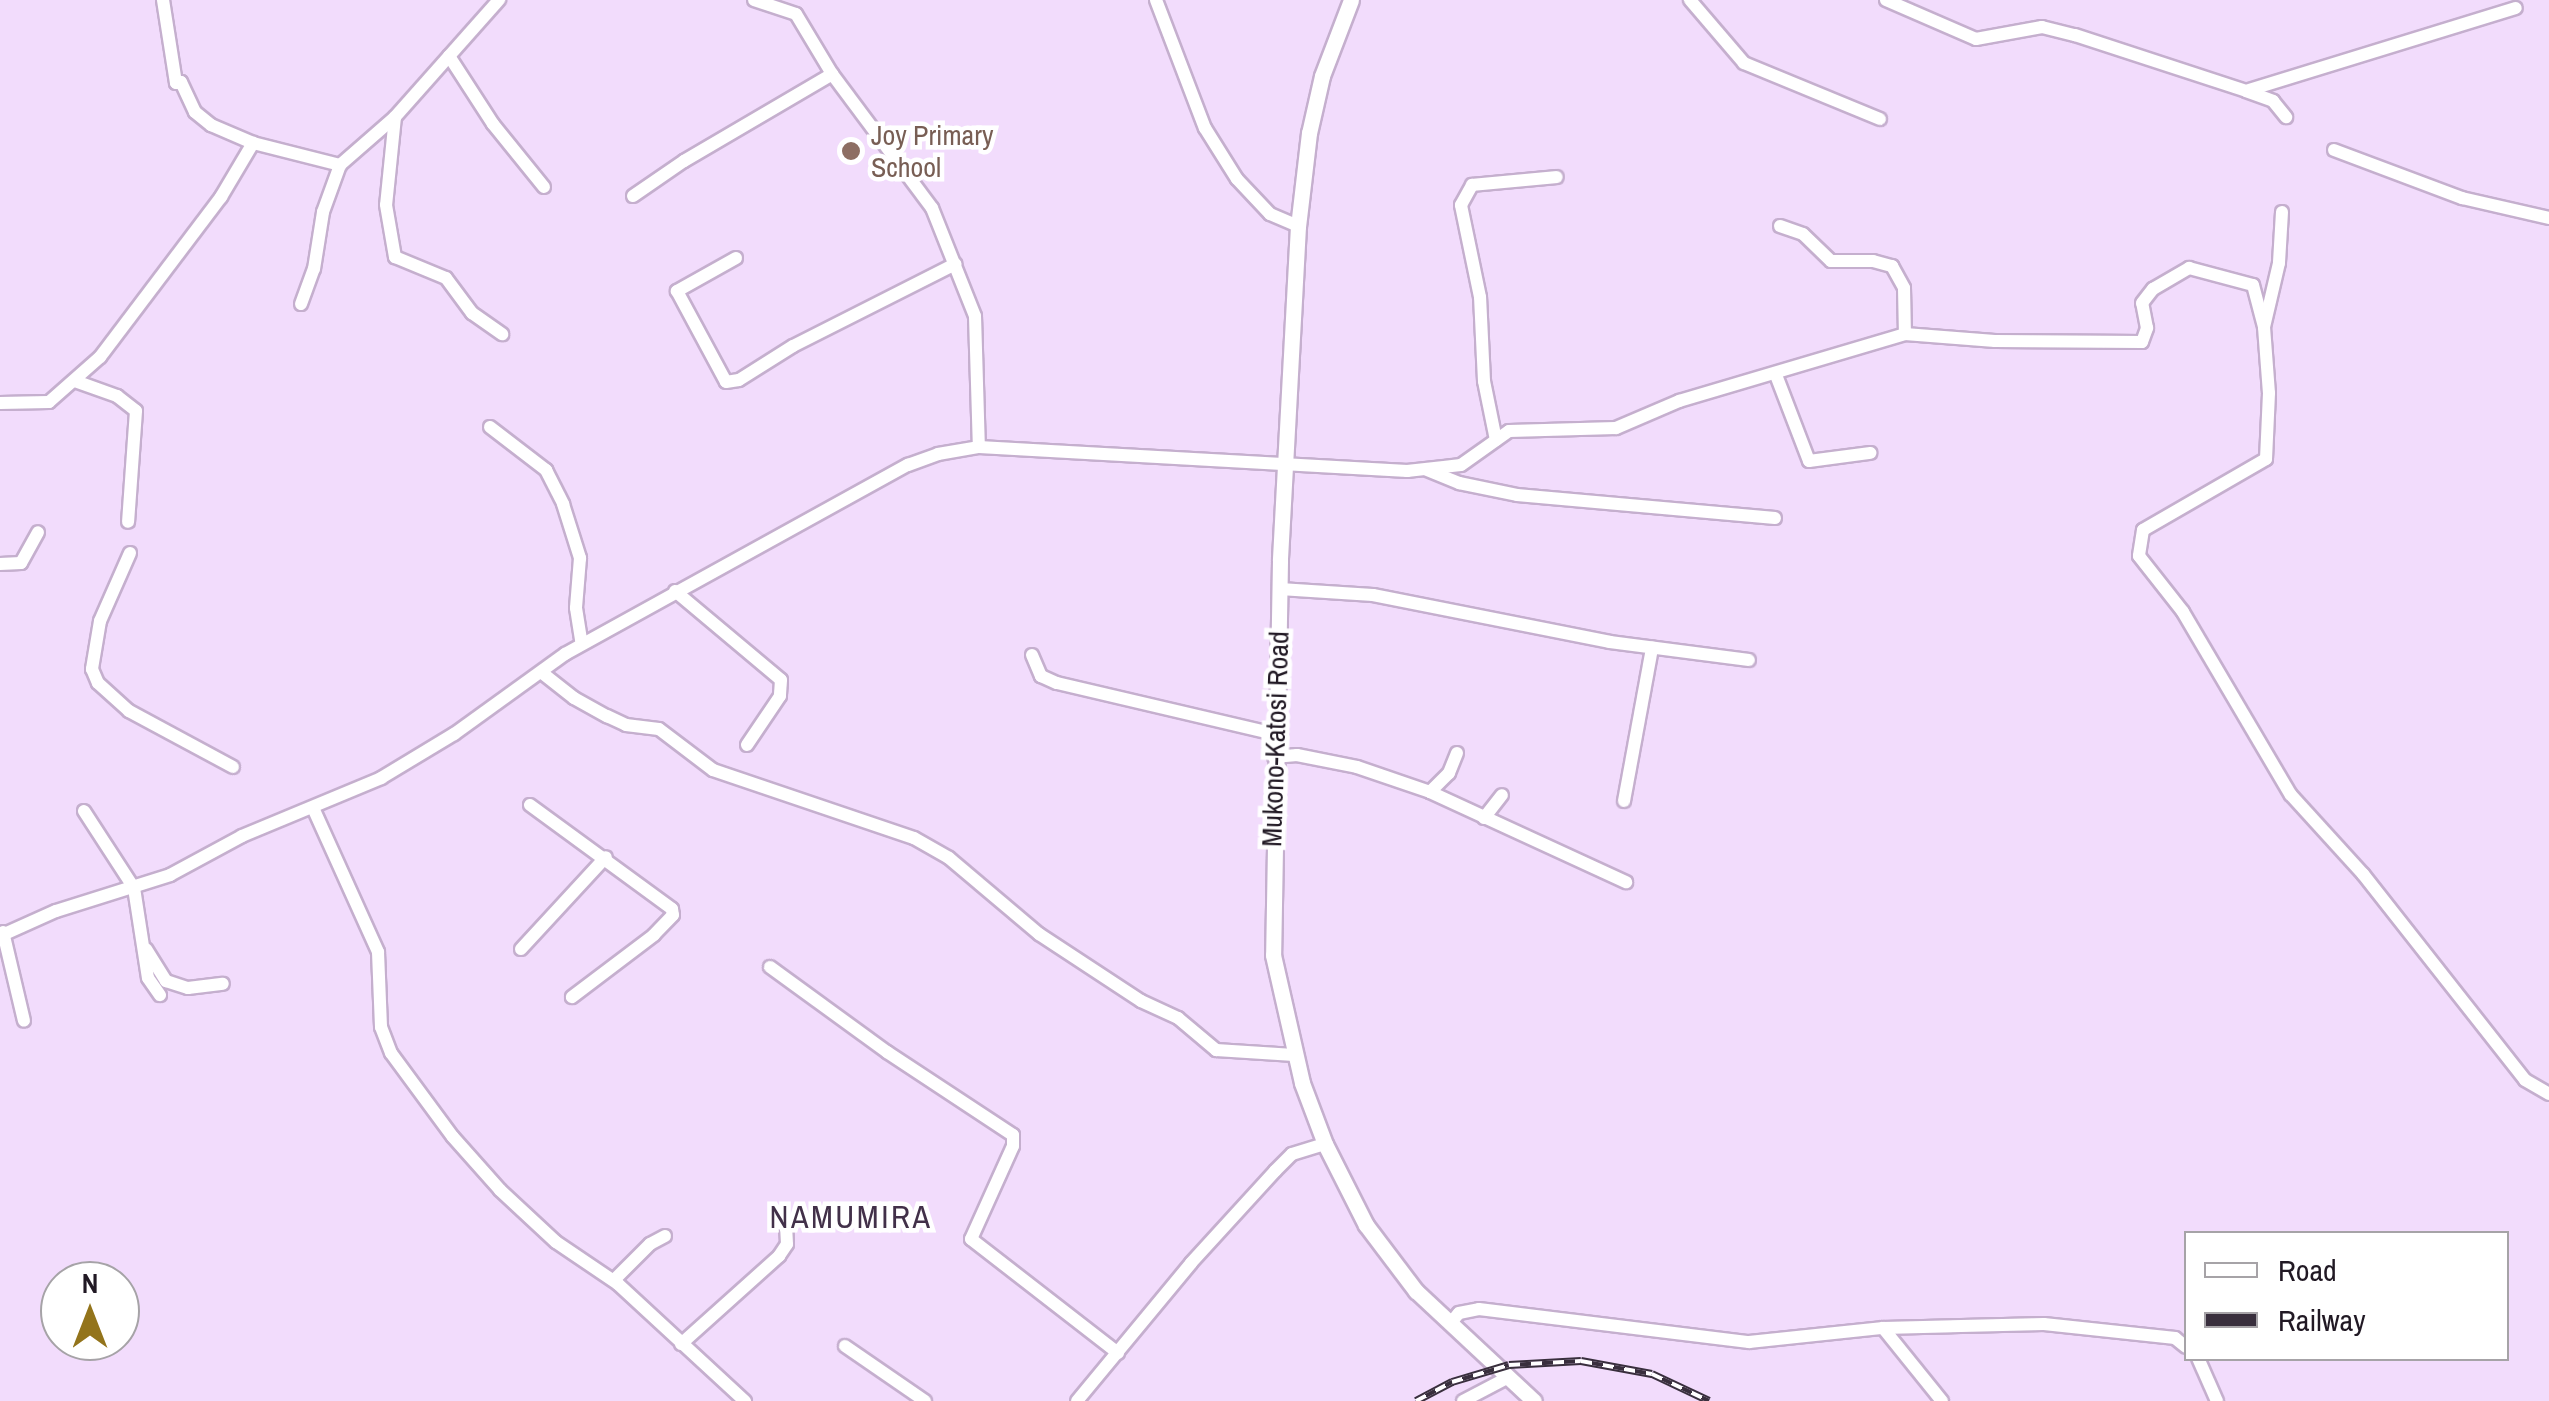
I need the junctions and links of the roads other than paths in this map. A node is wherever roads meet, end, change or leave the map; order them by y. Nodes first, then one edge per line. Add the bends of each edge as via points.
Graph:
1 (163, 0) edge
2 (499, 0) edge
3 (754, 0) edge
4 (1156, 0) edge
5 (1351, 0) edge
6 (1690, 0) edge
7 (1886, 0) edge
8 (2516, 8) dead end
9 (449, 56) junction
10 (832, 74) junction
11 (2246, 91) junction
12 (395, 117) junction
13 (2286, 117) dead end
14 (1880, 119) dead end
15 (253, 143) junction
16 (2334, 150) dead end
17 (340, 164) junction
18 (1557, 177) dead end
19 (544, 187) dead end
20 (633, 196) dead end
21 (2282, 212) dead end
22 (2549, 218) edge
23 (1298, 226) junction
24 (1780, 226) dead end
25 (736, 258) dead end
26 (955, 264) junction
27 (301, 304) dead end
28 (2264, 326) junction
29 (502, 334) dead end
30 (1905, 334) junction
31 (1776, 375) junction
32 (75, 381) junction
33 (0, 403) edge
34 (490, 426) dead end
35 (1496, 440) junction
36 (979, 447) junction
37 (1870, 454) dead end
38 (1286, 466) junction
39 (1424, 469) junction
40 (1775, 518) dead end
41 (128, 522) dead end
42 (38, 532) dead end
43 (130, 553) dead end
44 (0, 564) edge
45 (1280, 589) junction
46 (675, 591) junction
47 (582, 644) junction
48 (1652, 648) junction
49 (1032, 656) dead end
50 (1749, 660) dead end
51 (541, 672) junction
52 (1274, 734) junction
53 (747, 745) dead end
54 (1457, 752) dead end
55 (1274, 756) junction
56 (233, 767) dead end
57 (1430, 792) junction
58 (1502, 795) dead end
59 (1624, 801) dead end
60 (530, 805) dead end
61 (314, 810) junction
62 (84, 812) dead end
63 (1484, 818) junction
64 (606, 857) junction
65 (1626, 882) dead end
66 (134, 888) junction
67 (2, 934) edge
68 (146, 949) junction
69 (521, 949) dead end
70 (770, 967) dead end
71 (222, 984) dead end
72 (160, 995) dead end
73 (572, 997) dead end
74 (24, 1020) dead end
75 (1294, 1055) junction
76 (2549, 1094) edge
77 (1325, 1144) junction
78 (786, 1228) dead end
79 (665, 1236) dead end
80 (614, 1280) junction
81 (1450, 1324) junction
82 (1883, 1328) junction
83 (681, 1344) junction
84 (845, 1346) dead end
85 (2184, 1346) edge
86 (1118, 1352) junction
87 (2199, 1361) edge
88 (1507, 1378) junction
89 (746, 1401) edge
90 (925, 1401) edge
91 (1077, 1401) edge
92 (1464, 1401) edge
93 (1534, 1401) edge
94 (1942, 1401) edge
95 (2217, 1401) edge

1 - 15 street via 176,83 182,82 196,112 211,125
2 - 9 street
3 - 10 street via 796,14
4 - 23 street via 1188,92 1237,179 1270,214
5 - 23 main road, Mukono-Katosi Road via 1322,76
6 - 14 street via 1744,63
7 - 11 street via 1976,39 2042,27
8 - 11 street
9 - 12 street
9 - 19 street
10 - 20 street
10 - 26 street via 922,189
11 - 13 street via 2273,102
12 - 17 street
12 - 29 street via 386,206 395,257 446,278 472,313
15 - 17 street
15 - 32 street via 221,197
16 - 22 street via 2462,198
17 - 27 street
18 - 35 street via 1472,185 1461,205 1480,296 1484,381
21 - 28 street via 2279,264
23 - 38 main road, Mukono-Katosi Road
24 - 30 street via 1804,234 1831,261 1892,266 1904,288
25 - 26 street via 677,291 726,382
26 - 36 street via 972,302 979,343
28 - 30 street via 2253,285 2189,268 2153,288 2142,303 2142,342
28 - 76 street via 2266,459 2143,530 2140,556 2184,612 2291,796 2363,874 2525,1080
30 - 31 street
31 - 35 street via 1679,401 1616,428 1510,432
31 - 37 street via 1809,461
32 - 33 street via 50,402
32 - 41 street via 117,396 136,411
34 - 47 street via 546,470 563,504 580,558 576,608
35 - 39 street via 1462,465
36 - 38 street
36 - 46 street via 908,464
38 - 39 street
38 - 45 main road, Mukono-Katosi Road
39 - 40 street via 1518,494
42 - 44 street via 21,563
43 - 56 street via 100,621 92,669 98,683 129,711
45 - 48 street via 1373,595
45 - 52 main road, Mukono-Katosi Road
46 - 47 street
46 - 53 street via 781,680 780,696
47 - 51 street
48 - 50 street
48 - 59 street
49 - 52 street via 1042,676 1057,683
51 - 61 street via 420,756
51 - 75 street via 607,716 659,729 713,770 914,838 949,858 1039,934 1141,1002 1178,1018 1216,1050
52 - 55 main road, Mukono-Katosi Road
54 - 57 street
55 - 57 street via 1357,768
55 - 75 main road, Mukono-Katosi Road via 1273,955
57 - 63 street
58 - 63 street
60 - 64 street
61 - 66 street
61 - 80 street via 378,952 381,1027 391,1053 500,1190 556,1242
62 - 66 street
63 - 65 street
64 - 69 street
64 - 73 street via 672,908 673,916
66 - 67 street
66 - 68 street
67 - 74 street
68 - 71 street via 166,981 188,988
68 - 72 street via 148,978
70 - 86 street via 1012,1135 972,1239
75 - 77 main road, Mukono-Katosi Road
77 - 81 main road, Mukono-Katosi Road via 1366,1225
77 - 86 street via 1292,1154 1274,1171
78 - 83 street via 780,1256
79 - 80 street
80 - 83 street
81 - 82 street via 1459,1313 1479,1309 1749,1342
81 - 88 main road, Mukono-Katosi Road
82 - 85 street via 2044,1324 2174,1338
82 - 94 street
83 - 89 street
84 - 90 street
86 - 91 street
87 - 95 street
88 - 92 street
88 - 93 main road, Mukono-Katosi Road

